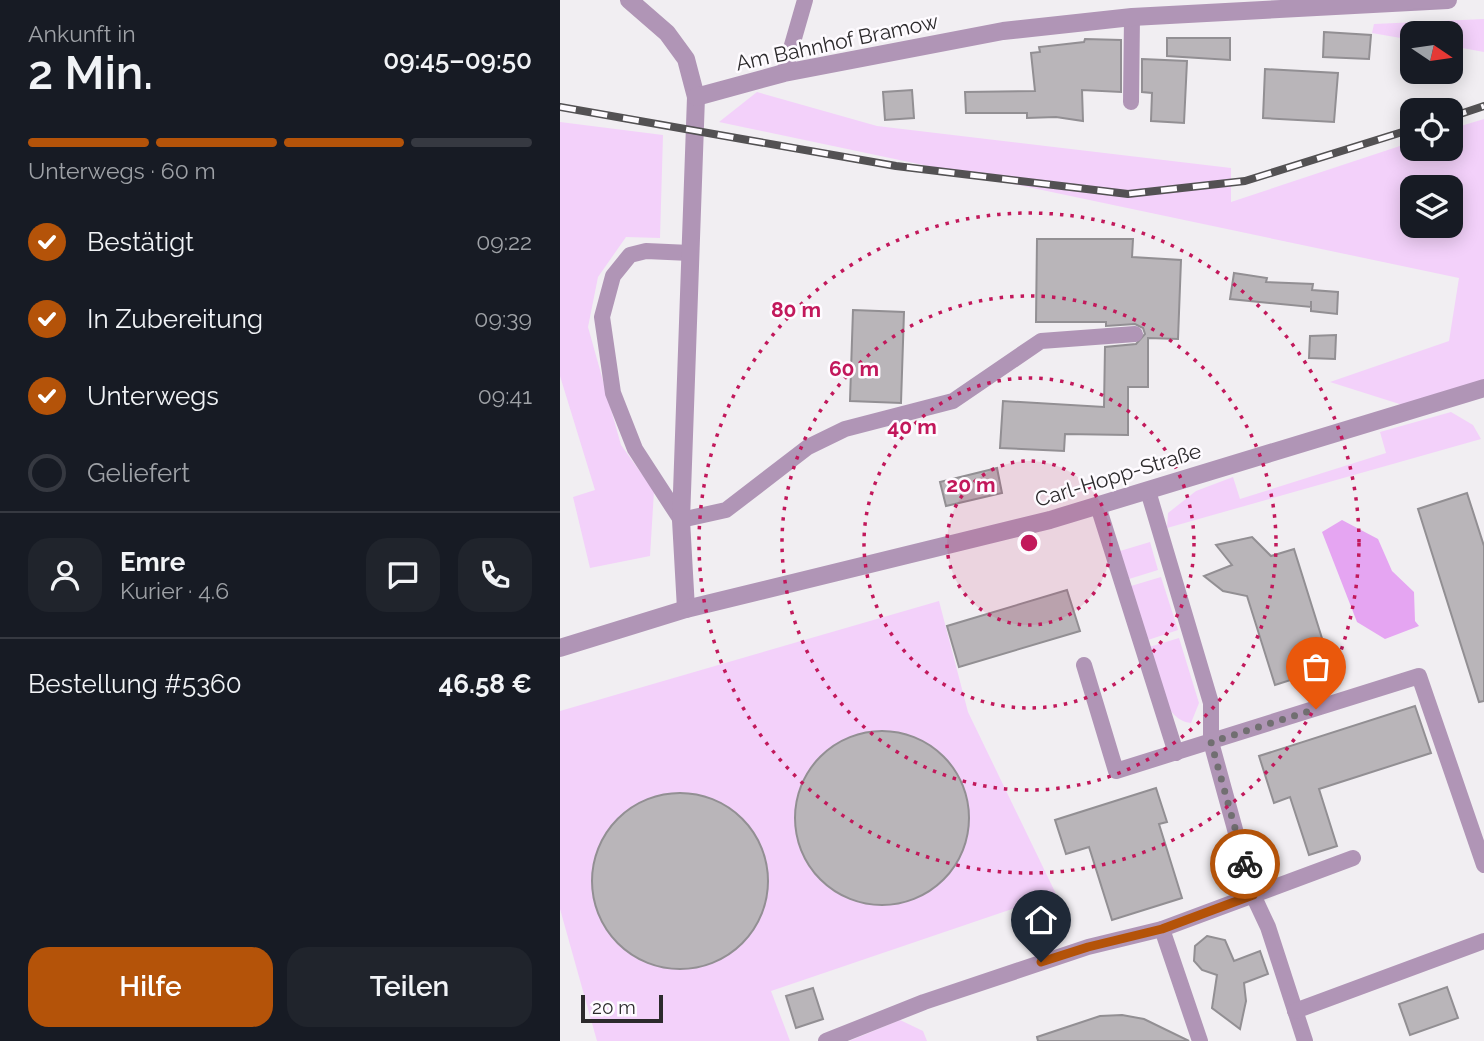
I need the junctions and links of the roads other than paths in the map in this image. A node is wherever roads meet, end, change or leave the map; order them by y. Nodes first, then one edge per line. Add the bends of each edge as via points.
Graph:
1 (629, 0) edge
2 (805, 0) edge
3 (1448, 0) edge
4 (1327, 3) edge
5 (1132, 17) junction
6 (784, 73) junction
7 (696, 97) junction
8 (1131, 102) dead end
9 (690, 253) junction
10 (1135, 334) dead end
11 (1484, 388) edge
12 (1148, 491) junction
13 (1098, 506) junction
14 (681, 520) junction
15 (686, 609) junction
16 (560, 648) edge
17 (1084, 665) dead end
18 (1211, 742) junction
19 (1176, 753) junction
20 (1353, 858) dead end
21 (1484, 865) edge
22 (1253, 895) junction
23 (1162, 929) junction
24 (1484, 942) edge
25 (1295, 1010) junction
26 (826, 1041) edge
27 (1200, 1041) edge
28 (1305, 1041) edge

1 - 7 street via 667,33 686,59
2 - 6 lane
3 - 4 street, Am Bahnhof Bramow
4 - 5 street, Am Bahnhof Bramow
5 - 6 street, Am Bahnhof Bramow via 976,35
5 - 8 lane
6 - 7 street, Am Bahnhof Bramow
7 - 9 street
9 - 14 street
9 - 14 lane via 630,254 613,276 601,317 614,393 635,449
10 - 14 lane via 1041,341 953,401 845,429 808,447 726,510
11 - 12 street, Carl-Hopp-Straße
12 - 13 street, Carl-Hopp-Straße
12 - 18 lane via 1211,703
13 - 15 street, Carl-Hopp-Straße
13 - 19 lane
14 - 15 street
15 - 16 street, Carl-Hopp-Straße
17 - 19 lane via 1116,771
18 - 19 lane
18 - 21 lane via 1419,676
18 - 22 lane
20 - 22 lane
22 - 23 lane
22 - 25 lane
23 - 26 lane via 1050,959
23 - 27 lane
24 - 25 lane
25 - 28 lane

